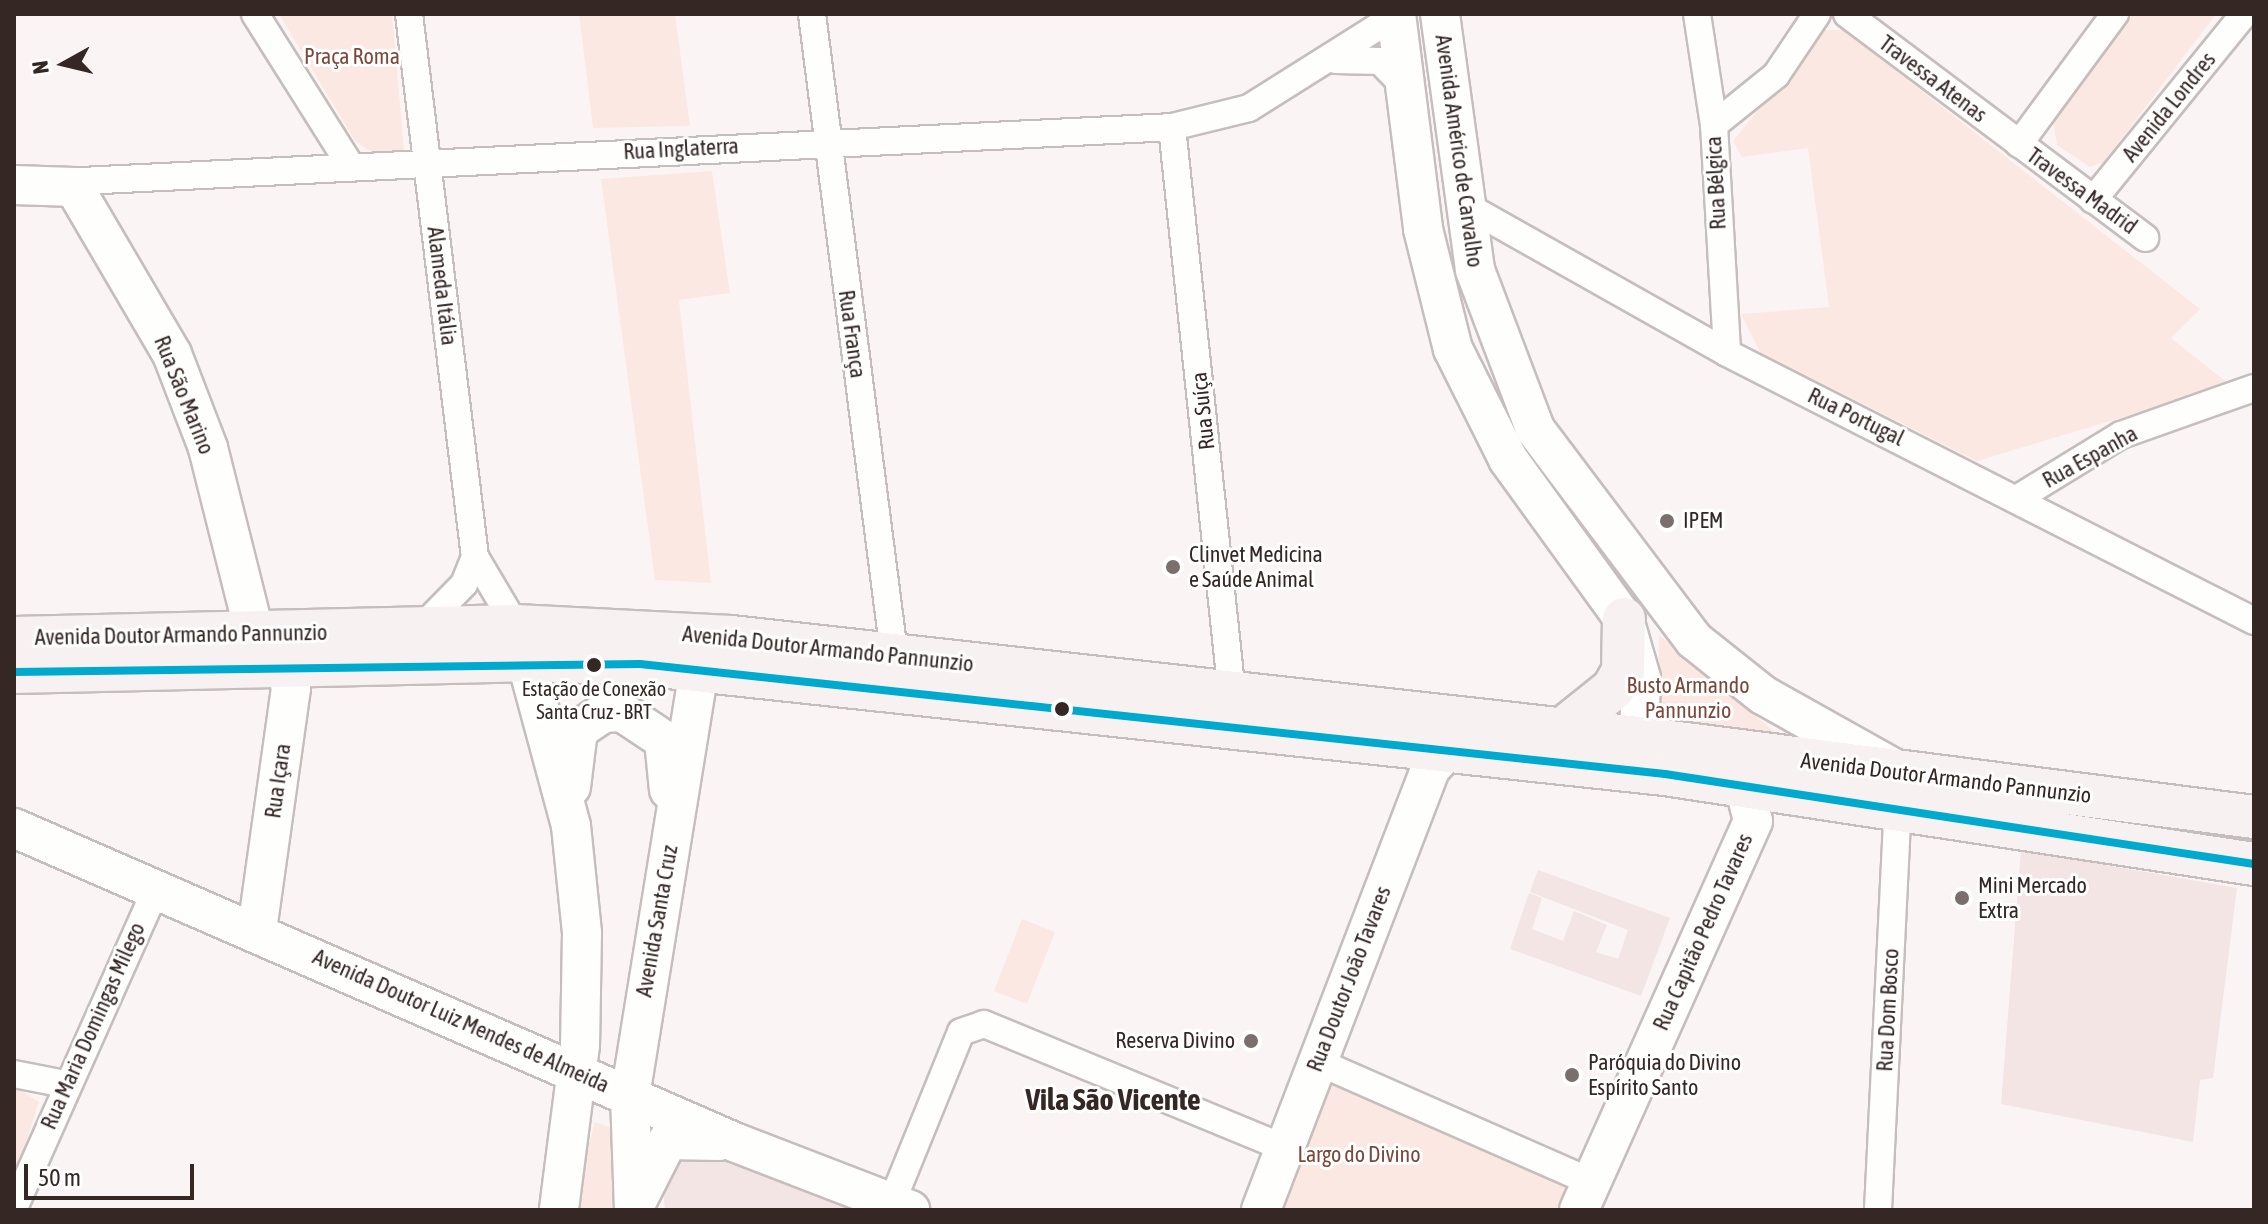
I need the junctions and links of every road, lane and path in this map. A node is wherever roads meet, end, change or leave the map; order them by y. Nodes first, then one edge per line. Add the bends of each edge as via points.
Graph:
1 (255, 14) edge
2 (409, 14) edge
3 (812, 14) edge
4 (1697, 14) edge
5 (1817, 14) edge
6 (1847, 14) edge
7 (2115, 14) edge
8 (2244, 14) edge
9 (1413, 23) edge
10 (1362, 55) junction
11 (1333, 60) junction
12 (1405, 87) junction
13 (1714, 125) junction
14 (1172, 127) junction
15 (827, 142) junction
16 (2019, 144) junction
17 (426, 161) junction
18 (350, 165) junction
19 (61, 182) junction
20 (14, 185) edge
21 (2093, 200) junction
22 (1463, 204) junction
23 (2145, 238) dead end
24 (1727, 353) junction
25 (2254, 388) edge
26 (2018, 498) junction
27 (475, 557) junction
28 (1624, 619) junction
29 (2254, 621) edge
30 (420, 629) junction
31 (14, 638) edge
32 (523, 643) junction
33 (274, 644) junction
34 (703, 652) junction
35 (894, 653) junction
36 (14, 672) edge
37 (1232, 695) junction
38 (1563, 729) junction
39 (1639, 738) junction
40 (1445, 753) junction
41 (1665, 774) junction
42 (1744, 784) junction
43 (1896, 792) junction
44 (2254, 820) edge
45 (571, 826) junction
46 (14, 828) edge
47 (2254, 864) edge
48 (156, 889) junction
49 (257, 930) junction
50 (640, 1021) junction
51 (1318, 1062) junction
52 (578, 1071) junction
53 (14, 1074) edge
54 (65, 1084) junction
55 (630, 1096) junction
56 (734, 1142) junction
57 (1285, 1148) junction
58 (1585, 1196) edge
59 (15, 1205) edge
60 (901, 1206) edge
61 (559, 1210) edge
62 (634, 1210) edge
63 (1261, 1210) edge
64 (1878, 1210) edge

1 - 18 street
2 - 17 street, Alameda Itália
3 - 15 street, Rua França
4 - 13 street, Rua Bélgica
5 - 13 street via 1776,75
6 - 16 street, Travessa Atenas
7 - 16 street
8 - 21 street, Avenida Londres
9 - 10 street, Rua Inglaterra
9 - 11 street, Rua Inglaterra
9 - 12 main road, Avenida Américo de Carvalho
9 - 22 main road, Avenida Américo de Carvalho
10 - 11 street, Rua Inglaterra
10 - 12 street via 1387,64
11 - 14 street, Rua Inglaterra via 1249,108
12 - 28 main road, Avenida Américo de Carvalho via 1423,229 1453,349 1508,459
13 - 24 street, Rua Bélgica
14 - 15 street, Rua Inglaterra
14 - 37 street, Rua Suíça
15 - 17 street, Rua Inglaterra
15 - 35 street, Rua França
16 - 21 street, Travessa Madrid
17 - 18 street, Rua Inglaterra
17 - 27 street, Alameda Itália
18 - 19 street, Rua Inglaterra
19 - 20 main road, Rua Inglaterra
19 - 33 main road, Rua São Marino via 85,201 172,354
21 - 23 street, Travessa Madrid
22 - 24 street, Rua Portugal
22 - 43 main road, Avenida Américo de Carvalho via 1488,313 1535,429 1655,598 1694,640
24 - 26 street, Rua Portugal
25 - 26 street, Rua Espanha via 2121,435
26 - 29 street, Rua Portugal
27 - 30 street via 464,584
27 - 32 street, Alameda Itália
28 - 38 main road via 1623,671 1613,689
28 - 39 main road, Avenida Américo de Carvalho via 1641,678
30 - 32 main road, Avenida Doutor Armando Pannunzio
30 - 33 main road, Avenida Doutor Armando Pannunzio
31 - 33 main road, Avenida Doutor Armando Pannunzio
32 - 33 main road, Avenida Doutor Armando Pannunzio
32 - 34 main road, Avenida Doutor Armando Pannunzio
32 - 45 main road
33 - 36 main road, Avenida Doutor Armando Pannunzio
33 - 49 main road, Rua Içara
34 - 35 main road, Avenida Doutor Armando Pannunzio
34 - 40 main road, Avenida Doutor Armando Pannunzio
34 - 50 main road, Avenida Santa Cruz
35 - 37 main road, Avenida Doutor Armando Pannunzio
37 - 38 main road, Avenida Doutor Armando Pannunzio
38 - 39 main road, Avenida Doutor Armando Pannunzio
39 - 41 main road
39 - 43 main road, Avenida Doutor Armando Pannunzio
40 - 41 main road, Avenida Doutor Armando Pannunzio
40 - 51 main road, Rua Doutor João Tavares via 1430,769
41 - 42 main road, Avenida Doutor Armando Pannunzio
42 - 43 main road, Avenida Doutor Armando Pannunzio
42 - 58 main road, Rua Capitão Pedro Tavares via 1753,821
43 - 44 main road, Avenida Doutor Armando Pannunzio
43 - 47 main road, Avenida Doutor Armando Pannunzio
43 - 64 street, Rua Dom Bosco
45 - 50 main road via 571,750 578,730 603,713 622,712 653,727 664,740 670,785 637,992
45 - 52 main road via 582,933
46 - 48 main road, Avenida Doutor Luiz Mendes de Almeida
48 - 49 main road, Avenida Doutor Luiz Mendes de Almeida
48 - 54 street, Rua Maria Domingas Milego
49 - 52 main road, Avenida Doutor Luiz Mendes de Almeida
50 - 55 main road, Avenida Santa Cruz
51 - 57 main road, Rua Doutor João Tavares
51 - 58 street
52 - 55 main road, Avenida Doutor Luiz Mendes de Almeida
52 - 61 main road
53 - 54 street
54 - 59 street, Rua Maria Domingas Milego
55 - 56 main road, Avenida Doutor Luiz Mendes de Almeida
55 - 62 main road, Avenida Santa Cruz
56 - 60 main road, Avenida Doutor Luiz Mendes de Almeida
56 - 62 main road, Avenida Santa Cruz via 668,1140
57 - 60 street via 984,1024 961,1032
57 - 63 main road, Rua Doutor João Tavares

